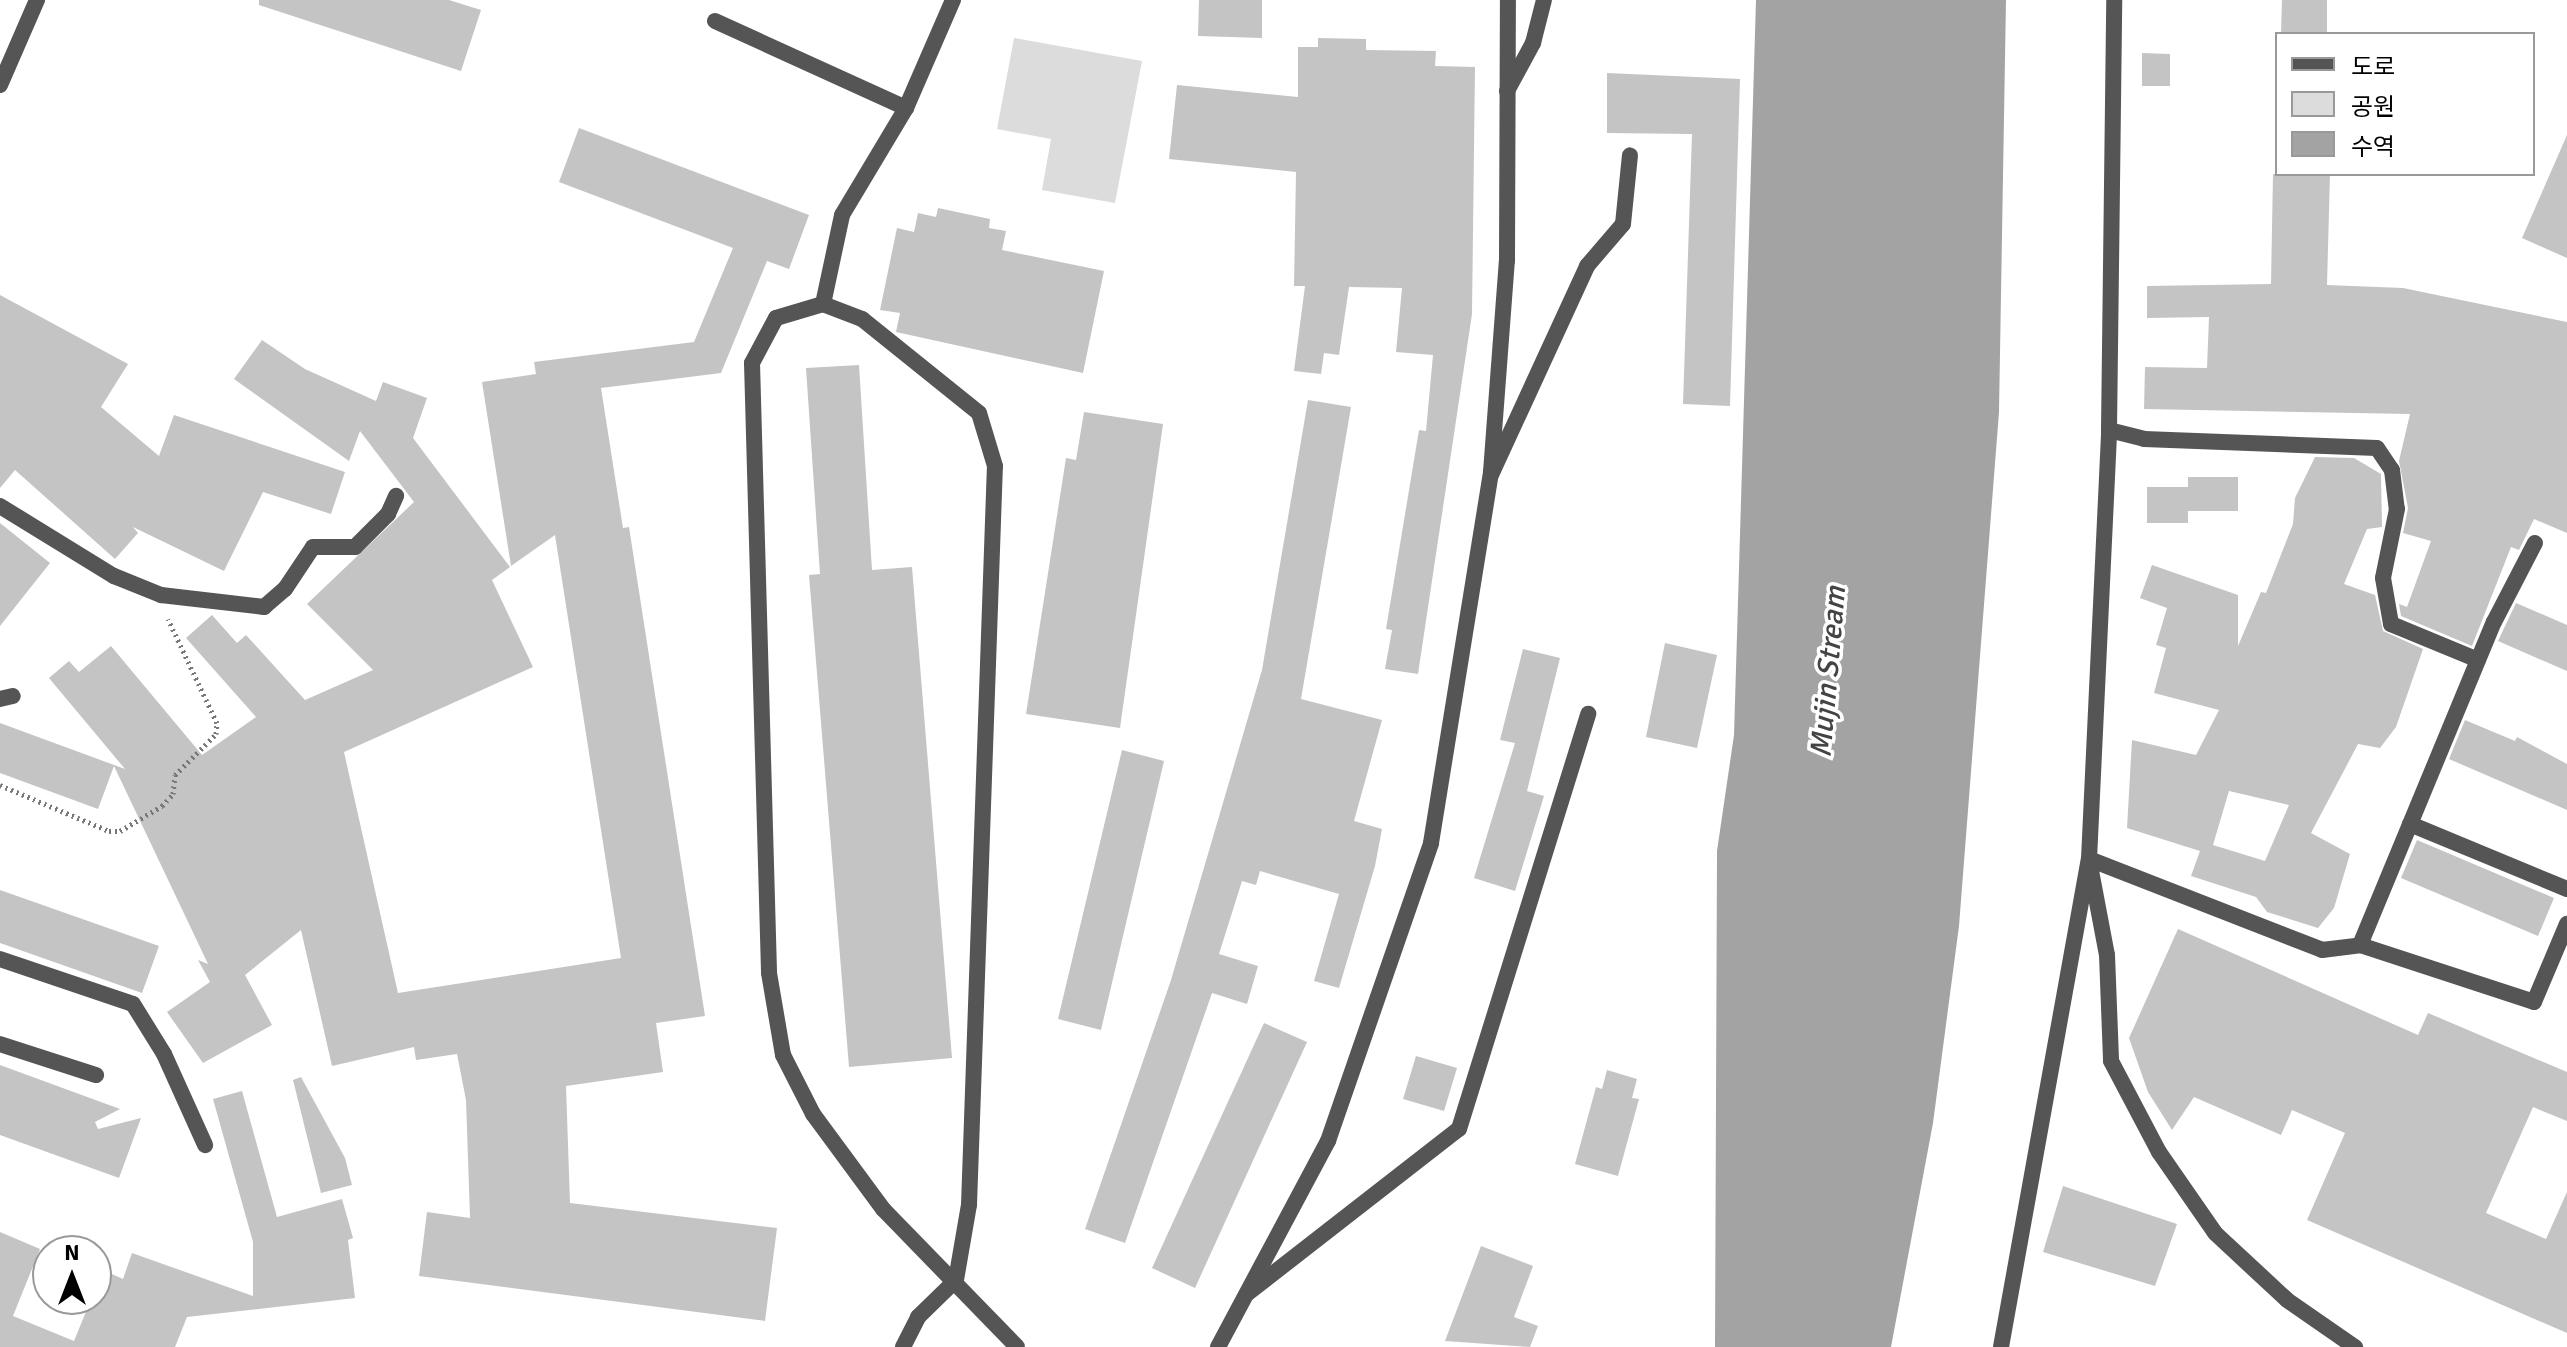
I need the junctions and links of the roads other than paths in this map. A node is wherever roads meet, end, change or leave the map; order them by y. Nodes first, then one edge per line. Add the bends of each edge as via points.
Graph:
1 (37, 0) edge
2 (953, 0) edge
3 (1508, 0) edge
4 (1544, 0) edge
5 (2114, 0) edge
6 (715, 21) dead end
7 (0, 85) edge
8 (1507, 91) junction
9 (906, 108) junction
10 (1630, 155) dead end
11 (823, 304) junction
12 (2109, 430) junction
13 (1490, 476) junction
14 (396, 496) dead end
15 (0, 506) edge
16 (2535, 543) dead end
17 (2478, 660) junction
18 (1588, 714) dead end
19 (2410, 824) junction
20 (2089, 859) junction
21 (2567, 889) edge
22 (2567, 924) edge
23 (2360, 945) junction
24 (0, 959) edge
25 (0, 1044) edge
26 (96, 1075) dead end
27 (205, 1145) dead end
28 (956, 1280) junction
29 (1248, 1293) junction
30 (903, 1347) edge
31 (1017, 1347) edge
32 (1218, 1347) edge
33 (2001, 1347) edge
34 (2355, 1347) edge

1 - 7 street
2 - 9 street
3 - 8 street
4 - 8 street via 1533,43
5 - 12 street
6 - 9 street
8 - 13 street via 1507,261
9 - 11 street via 842,215
10 - 13 street via 1623,224 1587,266
11 - 28 street via 862,319 979,413 995,466 978,1048 969,1205
11 - 28 street via 776,318 752,363 769,973 783,1055 813,1114 883,1209
12 - 17 street via 2144,439 2377,448 2392,470 2397,509 2383,578 2391,624
12 - 20 street
13 - 29 street via 1431,843 1328,1141
14 - 15 street via 388,514 355,547 313,547 285,589 264,607 161,595 74,554
16 - 17 street
17 - 19 street
18 - 29 street via 1459,1129
19 - 21 street
19 - 23 street
20 - 23 street via 2322,950
20 - 33 street
20 - 34 street via 2107,955 2111,1061 2159,1152 2215,1233 2287,1300
22 - 23 street via 2534,1002
24 - 27 street via 133,1004 164,1054
25 - 26 street
28 - 30 street via 918,1317
28 - 31 street
29 - 32 street

